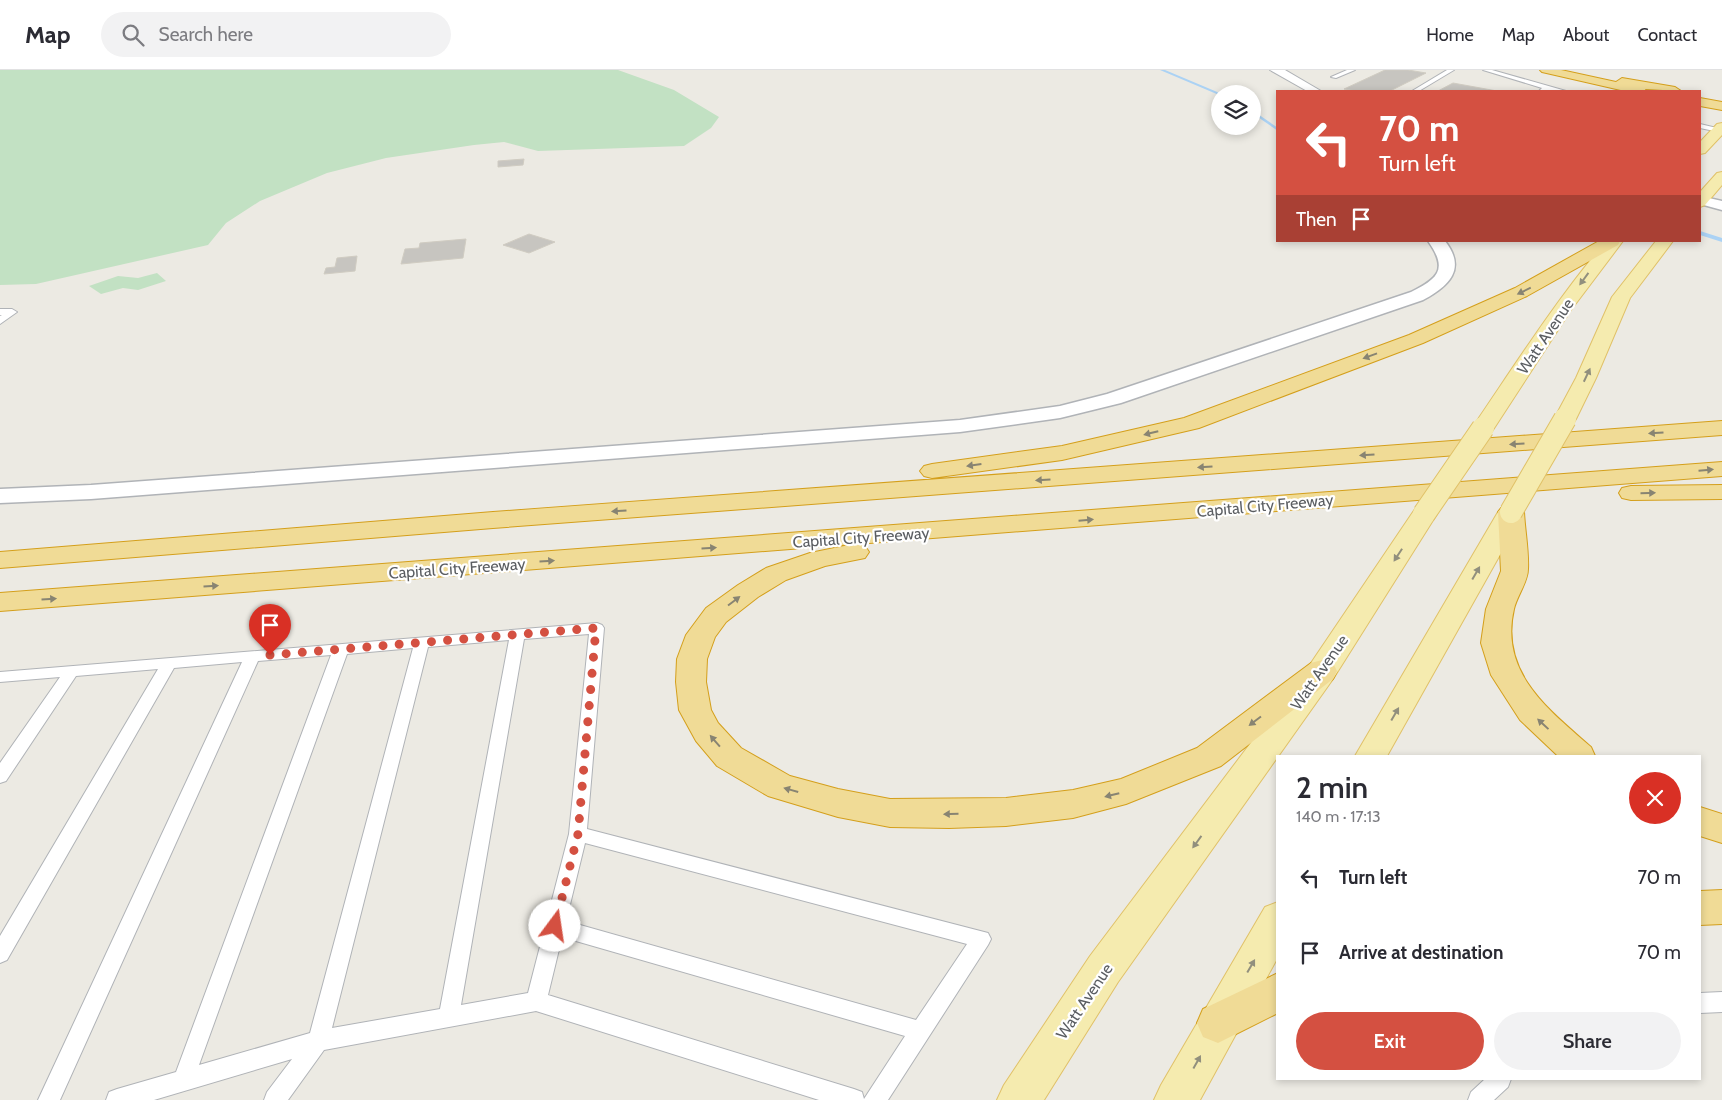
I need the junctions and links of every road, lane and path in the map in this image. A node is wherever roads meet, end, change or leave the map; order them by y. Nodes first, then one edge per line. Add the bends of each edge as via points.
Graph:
1 (1276, 70) edge
2 (1352, 70) edge
3 (1451, 70) edge
4 (1486, 70) edge
5 (1546, 70) edge
6 (1582, 70) edge
7 (1334, 77) dead end
8 (1313, 90) edge
9 (1416, 90) edge
10 (1545, 90) edge
11 (1636, 90) edge
12 (1670, 90) edge
13 (1701, 95) edge
14 (1722, 99) edge
15 (1701, 102) edge
16 (1722, 106) edge
17 (1701, 126) edge
18 (1720, 128) edge
19 (1701, 149) edge
20 (1720, 180) edge
21 (1701, 200) edge
22 (1701, 201) edge
23 (1722, 206) edge
24 (1437, 242) edge
25 (1612, 242) edge
26 (1613, 242) edge
27 (1664, 243) edge
28 (0, 312) edge
29 (0, 321) edge
30 (1722, 428) edge
31 (1722, 469) edge
32 (1722, 492) edge
33 (1396, 495) junction
34 (0, 496) edge
35 (650, 509) junction
36 (1511, 512) junction
37 (968, 529) junction
38 (0, 560) edge
39 (0, 602) edge
40 (517, 635) junction
41 (422, 643) junction
42 (341, 649) junction
43 (252, 657) junction
44 (169, 663) junction
45 (72, 671) junction
46 (1322, 671) junction
47 (0, 677) edge
48 (1372, 755) edge
49 (1579, 755) edge
50 (0, 776) edge
51 (1701, 820) edge
52 (1722, 829) edge
53 (578, 834) junction
54 (1722, 907) edge
55 (1701, 908) edge
56 (1276, 922) edge
57 (555, 926) junction
58 (0, 954) edge
59 (1276, 993) edge
60 (536, 1001) junction
61 (1722, 1002) edge
62 (1701, 1003) edge
63 (449, 1017) junction
64 (1218, 1024) junction
65 (921, 1031) junction
66 (318, 1041) junction
67 (1499, 1080) edge
68 (183, 1081) junction
69 (49, 1100) edge
70 (118, 1100) edge
71 (275, 1100) edge
72 (854, 1100) edge
73 (875, 1100) edge
74 (1019, 1100) edge
75 (1176, 1100) edge
76 (1479, 1100) edge

1 - 8 street
2 - 7 lane
3 - 9 lane
4 - 10 lane
5 - 11 highway
6 - 12 highway via 1609,79
13 - 14 highway
15 - 16 highway
17 - 18 lane
18 - 19 main road
20 - 21 main road
22 - 23 street
24 - 34 street via 1446,255 1446,275 1436,286 1417,296 1139,392 1060,412 960,426 91,492
25 -> 35 highway via 1521,292 1416,339 1191,423 1062,453
26 -> 46 main road, Watt Avenue, bridge via 1576,290
36 -> 27 main road, bridge via 1586,378 1621,297
28 - 29 lane via 12,312
30 -> 35 highway
33 -> 31 highway, Capital City Freeway
33 -> 32 highway
37 -> 33 highway, Capital City Freeway
35 -> 38 highway
48 -> 36 main road
49 -> 36 highway via 1531,712 1506,675 1496,643 1500,609 1515,570
39 -> 37 highway, Capital City Freeway
46 -> 37 highway via 1208,757 1126,791 1072,804 1006,812 890,813 838,803 780,787 729,757 707,732 695,710 692,659 701,636 716,615 776,574 819,559
40 - 41 lane
40 - 53 lane via 596,628
40 - 63 lane
41 - 42 lane
41 - 66 lane
42 - 43 lane
42 - 68 lane
43 - 44 lane
43 - 69 lane
44 - 45 lane
44 - 58 lane
45 - 47 lane
45 - 50 lane
46 -> 74 main road, Watt Avenue via 1104,969
51 - 52 highway
53 - 57 lane
53 - 65 lane via 981,939
54 - 55 highway
64 -> 56 main road
57 - 60 lane
57 - 65 lane
59 - 64 highway
60 - 63 lane
60 - 72 lane
61 - 62 lane
63 - 66 lane
75 -> 64 main road
65 - 73 lane
66 - 68 lane
66 - 71 lane
67 - 76 lane
68 - 70 lane

